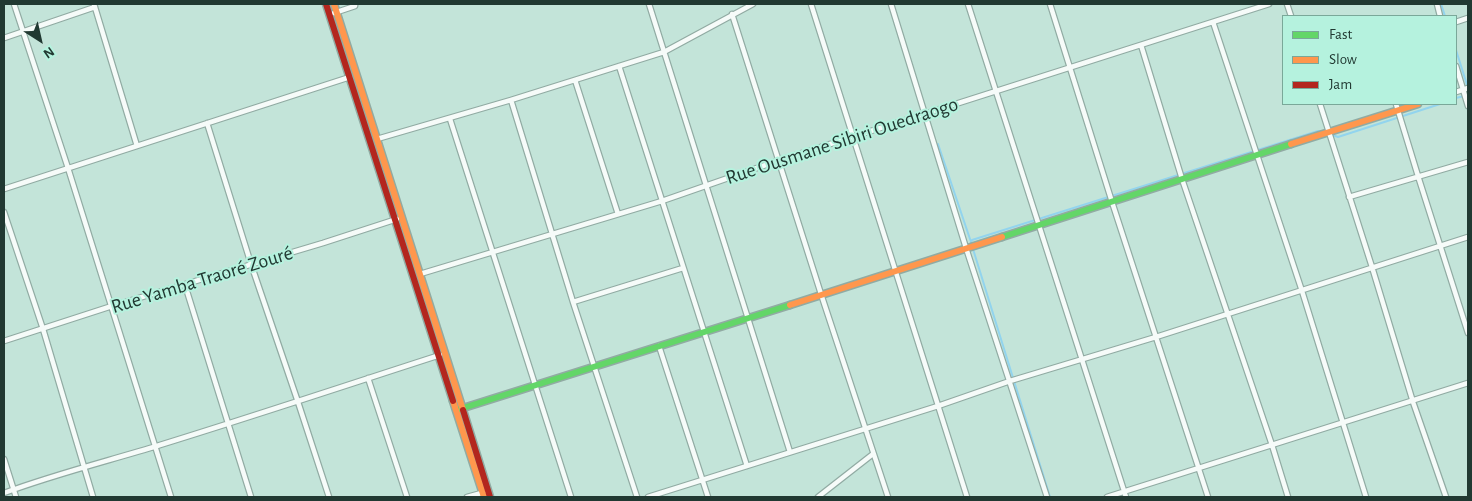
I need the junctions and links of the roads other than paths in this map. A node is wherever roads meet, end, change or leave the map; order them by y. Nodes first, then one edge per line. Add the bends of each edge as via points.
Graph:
1 (14, 4) edge
2 (326, 4) edge
3 (334, 4) edge
4 (354, 4) edge
5 (648, 4) edge
6 (753, 4) edge
7 (811, 4) edge
8 (891, 4) edge
9 (968, 4) edge
10 (1050, 4) edge
11 (1269, 4) edge
12 (94, 5) edge
13 (333, 13) junction
14 (732, 14) junction
15 (1213, 22) junction
16 (23, 32) junction
17 (4, 38) edge
18 (1141, 45) junction
19 (664, 52) junction
20 (619, 66) junction
21 (1070, 68) junction
22 (1457, 68) edge
23 (353, 76) junction
24 (575, 80) junction
25 (1466, 89) edge
26 (996, 91) junction
27 (511, 100) junction
28 (1320, 105) edge
29 (1411, 105) edge
30 (1468, 106) edge
31 (1397, 107) edge
32 (925, 114) junction
33 (450, 119) junction
34 (208, 123) junction
35 (1329, 132) junction
36 (854, 136) junction
37 (377, 139) junction
38 (137, 146) junction
39 (1256, 156) junction
40 (780, 160) junction
41 (1468, 162) edge
42 (68, 168) junction
43 (1418, 176) junction
44 (1182, 179) junction
45 (706, 186) junction
46 (4, 189) edge
47 (1349, 197) junction
48 (662, 202) junction
49 (1112, 202) junction
50 (4, 212) edge
51 (618, 214) junction
52 (398, 219) junction
53 (1039, 225) junction
54 (553, 234) junction
55 (1468, 237) edge
56 (1441, 246) junction
57 (966, 248) junction
58 (492, 252) junction
59 (251, 264) junction
60 (683, 268) junction
61 (1372, 268) junction
62 (896, 271) junction
63 (417, 275) junction
64 (185, 285) junction
65 (1302, 291) junction
66 (822, 294) junction
67 (574, 302) junction
68 (112, 306) junction
69 (1227, 314) junction
70 (748, 318) junction
71 (43, 330) junction
72 (704, 332) junction
73 (1468, 333) edge
74 (1156, 337) junction
75 (4, 341) edge
76 (658, 346) junction
77 (442, 355) junction
78 (1083, 360) junction
79 (595, 367) junction
80 (368, 378) junction
81 (1010, 381) junction
82 (1468, 384) edge
83 (535, 386) junction
84 (298, 402) junction
85 (1413, 402) junction
86 (938, 406) junction
87 (460, 409) junction
88 (1343, 423) junction
89 (229, 424) junction
90 (865, 428) junction
91 (1272, 445) junction
92 (155, 447) junction
93 (790, 452) junction
94 (874, 454) junction
95 (4, 459) edge
96 (83, 466) junction
97 (747, 466) junction
98 (1199, 469) junction
99 (702, 480) junction
100 (13, 490) junction
101 (4, 493) edge
102 (486, 494) edge
103 (1125, 495) edge
104 (16, 497) edge
105 (93, 497) edge
106 (171, 497) edge
107 (250, 497) edge
108 (328, 497) edge
109 (407, 497) edge
110 (467, 497) edge
111 (571, 497) edge
112 (637, 497) edge
113 (648, 497) edge
114 (708, 497) edge
115 (818, 497) edge
116 (888, 497) edge
117 (967, 497) edge
118 (1047, 497) edge
119 (1106, 497) edge
120 (1208, 497) edge
121 (1288, 497) edge
122 (1366, 497) edge
123 (1446, 497) edge

1 - 16 street
2 - 13 street
3 - 13 street
4 - 13 street
5 - 19 street
6 - 14 street
7 - 36 street
8 - 32 street
9 - 26 street
10 - 21 street
11 - 15 street, Rue Ousmane Sibiri Ouedraogo
12 - 16 street
12 - 38 street
13 - 23 street
14 - 19 street
14 - 40 street
15 - 18 street, Rue Ousmane Sibiri Ouedraogo
15 - 39 street
16 - 17 street
16 - 42 street
18 - 21 street, Rue Ousmane Sibiri Ouedraogo
18 - 44 street
19 - 20 street
19 - 45 street
20 - 24 street
20 - 48 street
21 - 26 street, Rue Ousmane Sibiri Ouedraogo
21 - 49 street
22 - 25 street
23 - 34 street
23 - 37 street
23 - 52 street
24 - 27 street
24 - 51 street
25 - 30 street
26 - 32 street, Rue Ousmane Sibiri Ouedraogo
26 - 53 street
27 - 33 street
27 - 54 street
28 - 35 street
29 - 31 street
31 - 35 street
31 - 43 street
32 - 36 street, Rue Ousmane Sibiri Ouedraogo
32 - 57 street
33 - 37 street
33 - 58 street
34 - 38 street
34 - 59 street
35 - 39 street
35 - 47 street
36 - 40 street, Rue Ousmane Sibiri Ouedraogo
36 - 62 street
37 - 52 street
38 - 42 street
39 - 44 street
39 - 65 street
40 - 45 street, Rue Ousmane Sibiri Ouedraogo
40 - 66 street
41 - 43 street
42 - 46 street
42 - 68 street
43 - 47 street
43 - 56 street
44 - 49 street
44 - 69 street
45 - 48 street, Rue Ousmane Sibiri Ouedraogo
45 - 70 street
47 - 61 street
48 - 51 street, Rue Ousmane Sibiri Ouedraogo
48 - 60 street
49 - 53 street
49 - 74 street
50 - 71 street
51 - 54 street, Rue Ousmane Sibiri Ouedraogo
52 - 59 street, Rue Yamba Traoré Zouré
52 - 63 street
53 - 57 street
53 - 78 street
54 - 58 street, Rue Ousmane Sibiri Ouedraogo
54 - 67 street
55 - 56 street
56 - 61 street
56 - 73 street
57 - 62 street
57 - 81 street
58 - 63 street, Rue Ousmane Sibiri Ouedraogo
58 - 83 street
59 - 64 street, Rue Yamba Traoré Zouré
59 - 84 street
60 - 67 street
60 - 72 street
61 - 65 street
61 - 85 street
62 - 66 street
62 - 86 street
63 - 77 street
64 - 68 street, Rue Yamba Traoré Zouré
64 - 89 street
65 - 69 street
65 - 88 street
66 - 70 street
66 - 90 street
67 - 79 street
68 - 71 street, Rue Yamba Traoré Zouré
68 - 92 street
69 - 74 street
69 - 91 street
70 - 72 street
70 - 93 street
71 - 75 street, Rue Yamba Traoré Zouré
71 - 96 street
72 - 76 street
72 - 97 street
74 - 78 street
74 - 98 street
76 - 79 street
76 - 99 street
77 - 80 street
77 - 87 street
78 - 81 street
78 - 103 street
79 - 83 street
79 - 112 street
80 - 84 street
80 - 109 street
81 - 86 street
81 - 118 street
82 - 85 street
83 - 87 street
83 - 111 street
84 - 89 street
84 - 108 street
85 - 88 street
85 - 123 street
86 - 90 street
86 - 117 street
87 - 102 street
88 - 91 street
88 - 122 street
89 - 92 street
89 - 107 street
90 - 93 street
90 - 94 street
91 - 98 street
91 - 121 street
92 - 96 street
92 - 106 street
93 - 97 street
94 - 115 street
94 - 116 street
95 - 100 street
96 - 100 street
96 - 105 street
97 - 99 street
98 - 103 street
98 - 120 street
99 - 113 street
99 - 114 street
100 - 101 street
100 - 104 street
102 - 110 street
103 - 119 street

